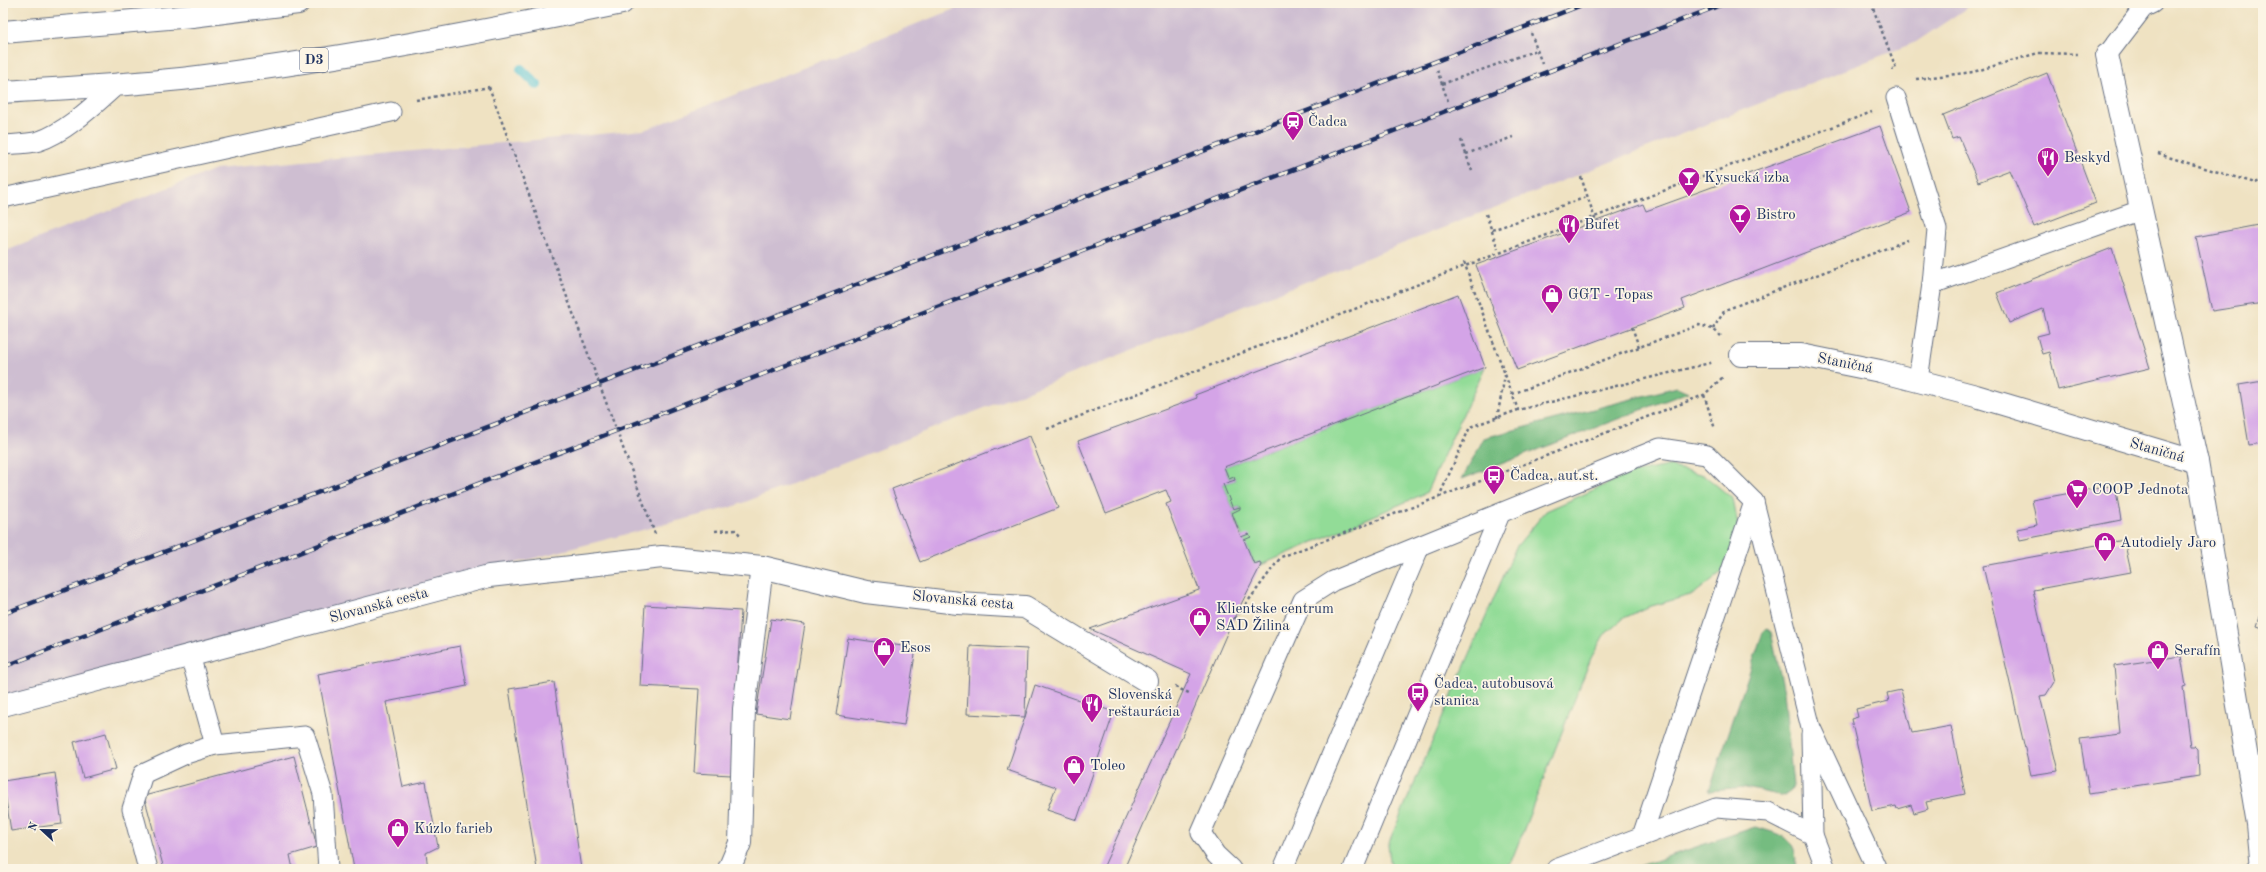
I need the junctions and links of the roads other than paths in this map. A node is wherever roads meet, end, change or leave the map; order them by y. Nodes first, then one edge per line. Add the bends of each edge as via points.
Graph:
1 (298, 3) edge
2 (622, 3) edge
3 (2153, 3) edge
4 (3, 32) edge
5 (2107, 55) joint
6 (119, 83) junction
7 (3, 92) edge
8 (1897, 100) road end
9 (391, 112) dead end
10 (3, 145) edge
11 (3, 198) edge
12 (2141, 210) junction
13 (1932, 284) junction
14 (1741, 356) road end
15 (1918, 380) junction
16 (2197, 462) junction
17 (1754, 502) junction
18 (1500, 514) junction
19 (1420, 546) junction
20 (762, 566) junction
21 (190, 655) junction
22 (1147, 681) dead end
23 (3, 705) edge
24 (1811, 728) junction
25 (215, 745) junction
26 (1814, 835) junction
27 (1642, 836) junction
28 (2263, 868) edge
29 (148, 869) edge
30 (328, 869) edge
31 (729, 869) edge
32 (1231, 869) edge
33 (1283, 869) edge
34 (1353, 869) edge
35 (1556, 869) edge
36 (1826, 869) edge
37 (1877, 869) edge
38 (2258, 869) edge

1 - 4 main road via 192,16
2 - 6 main road, D3 via 457,37 328,58 196,77
3 - 5 lane via 2143,8
5 - 12 main road
6 - 7 main road, D3
6 - 10 lane via 78,118 41,140 26,144
8 - 13 lane via 1937,229
9 - 11 lane
12 - 13 lane
12 - 16 main road
13 - 15 lane
14 - 15 main road, Staničná via 1801,355
15 - 16 main road, Staničná
16 - 28 main road, Staničná via 2258,824
17 - 18 lane via 1707,455 1660,448
17 - 24 lane
17 - 27 lane
18 - 19 lane
18 - 34 lane
19 - 32 lane via 1333,581 1303,600 1201,833 1216,855
19 - 33 lane
20 - 21 main road, Slovanská cesta via 662,557 489,576
20 - 22 main road, Slovanská cesta via 866,592 958,603 1026,607
20 - 31 main road via 744,709 740,842
21 - 23 main road, Slovanská cesta
21 - 25 lane
24 - 26 lane
24 - 37 lane
25 - 29 lane via 186,754 143,774 132,808
25 - 30 lane via 305,736 323,794
26 - 27 lane via 1768,812 1716,808
26 - 36 lane
27 - 35 lane
28 - 38 main road

